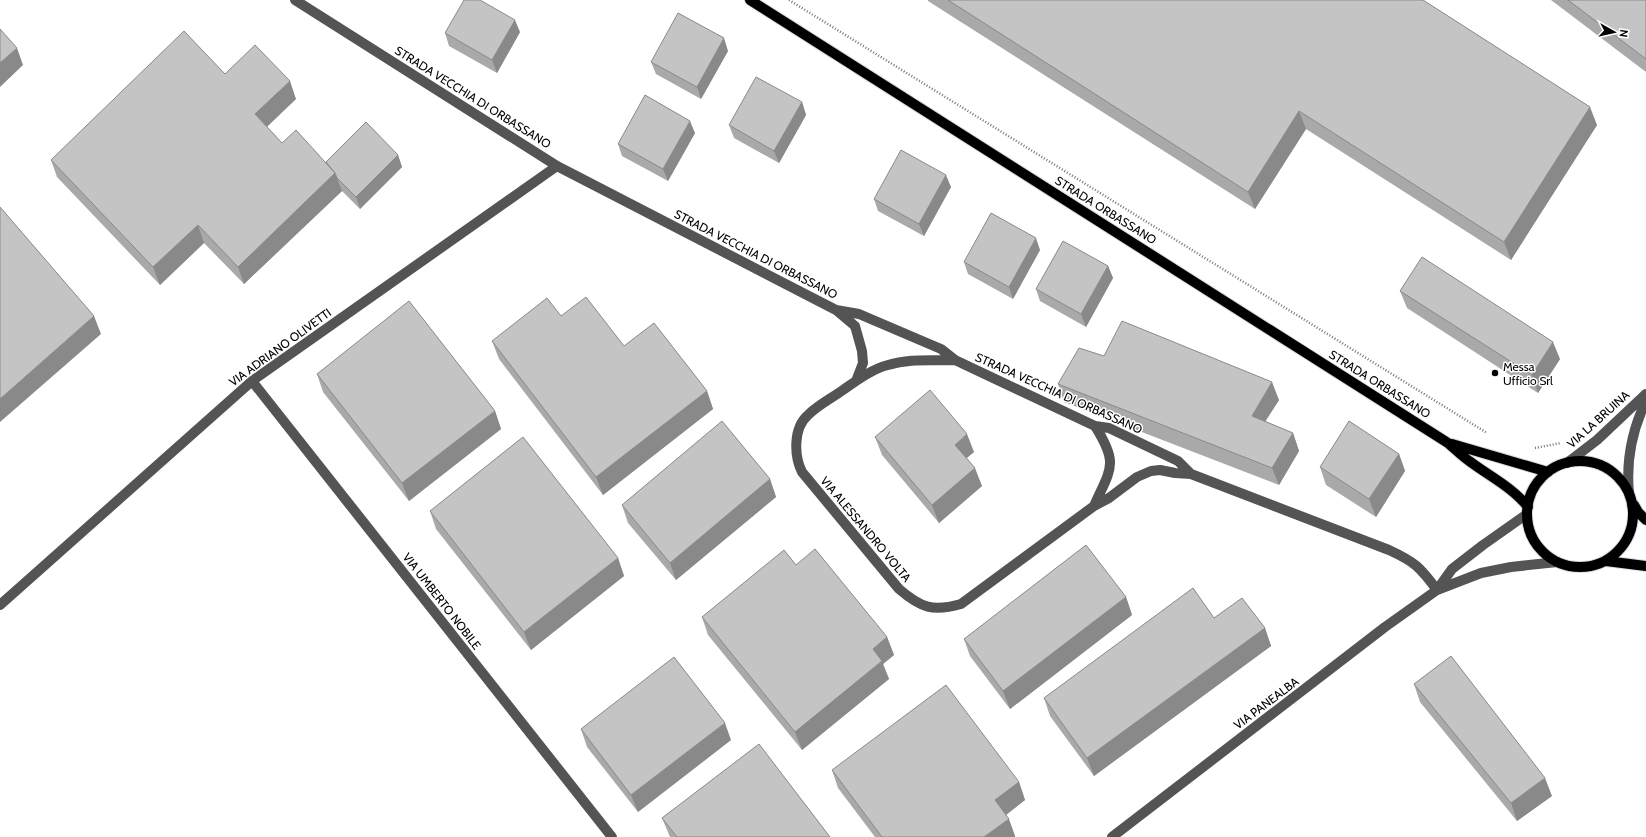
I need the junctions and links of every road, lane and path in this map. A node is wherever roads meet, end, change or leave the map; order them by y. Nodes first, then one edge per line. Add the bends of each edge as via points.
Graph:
1 (295, 0) edge
2 (750, 0) edge
3 (788, 0) edge
4 (557, 166) junction
5 (836, 310) junction
6 (955, 360) junction
7 (252, 381) junction
8 (856, 381) junction
9 (1646, 394) edge
10 (1646, 401) edge
11 (1095, 426) junction
12 (1493, 437) dead end
13 (1564, 442) dead end
14 (1448, 443) junction
15 (1534, 448) dead end
16 (1567, 462) junction
17 (1548, 472) junction
18 (1191, 474) junction
19 (1630, 497) junction
20 (1094, 506) junction
21 (1528, 511) junction
22 (1646, 520) edge
23 (1606, 561) junction
24 (1557, 562) junction
25 (1646, 566) edge
26 (1437, 590) junction
27 (0, 605) edge
28 (612, 837) edge
29 (1112, 837) edge

1 - 4 street, STRADA VECCHIA DI ORBASSANO
2 - 14 main road, STRADA ORBASSANO
3 - 12 path
4 - 5 street, STRADA VECCHIA DI ORBASSANO
4 - 7 street, VIA ADRIANO OLIVETTI
5 - 6 street, STRADA VECCHIA DI ORBASSANO via 859,314 941,349
5 - 8 street via 855,326 863,363
6 - 8 street, VIA ALESSANDRO VOLTA via 925,359 886,365
6 - 11 street, STRADA VECCHIA DI ORBASSANO
7 - 27 street, VIA ADRIANO OLIVETTI
7 - 28 street, VIA UMBERTO NOBILE
8 - 20 street, VIA ALESSANDRO VOLTA via 807,415 799,429 796,446 798,464 899,589 911,600 929,607 945,609 961,604
9 - 16 street, VIA LA BRUINA via 1597,440
10 - 19 street, VIA LA BRUINA via 1630,450
11 - 18 street, STRADA VECCHIA DI ORBASSANO via 1109,428 1178,461
11 - 20 street, VIA ALESSANDRO VOLTA via 1106,444 1111,466 1107,481
13 - 15 path
14 - 17 main road, STRADA ORBASSANO
14 - 21 main road, STRADA ORBASSANO via 1521,498
16 - 17 main road
16 - 19 main road via 1590,462 1610,470 1621,480
17 - 21 main road via 1534,487
18 - 20 street, VIA ALESSANDRO VOLTA via 1151,470
18 - 26 street, STRADA VECCHIA DI ORBASSANO via 1410,559 1422,569
19 - 22 main road
19 - 23 main road, STRADA ORBASSANO via 1634,514 1632,529 1626,542
21 - 24 main road, STRADA ORBASSANO via 1530,529 1536,543 1545,554
21 - 26 street via 1452,569
23 - 24 main road, STRADA ORBASSANO via 1590,567 1573,567
23 - 25 main road
24 - 26 street via 1481,573
26 - 29 street, VIA PANEALBA via 1385,627

